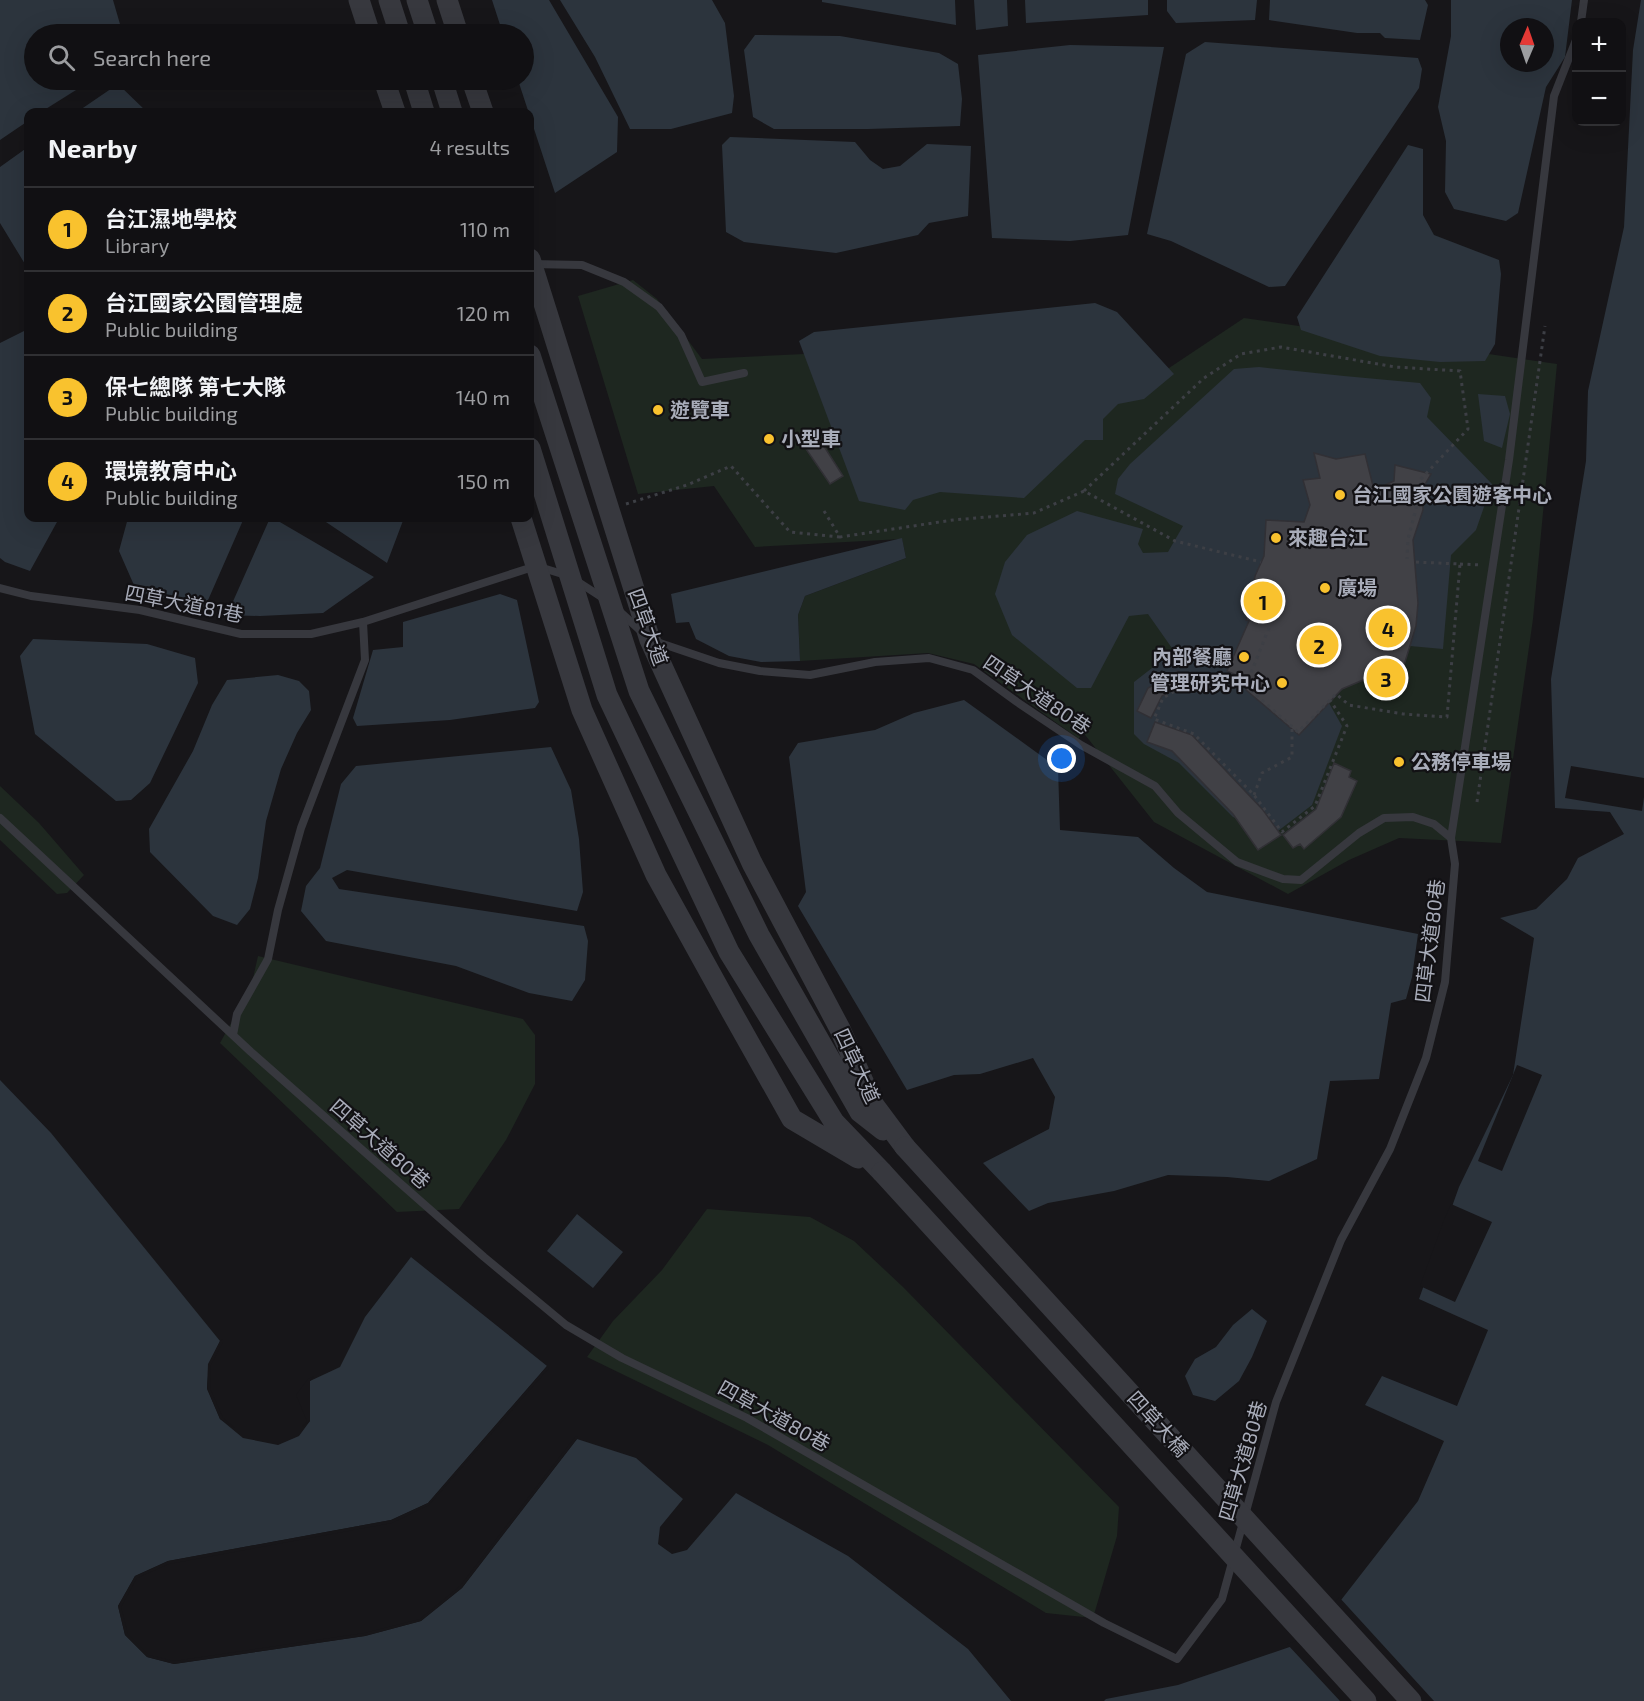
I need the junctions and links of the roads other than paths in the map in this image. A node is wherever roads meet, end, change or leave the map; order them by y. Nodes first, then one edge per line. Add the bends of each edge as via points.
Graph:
1 (359, 0) edge
2 (389, 0) edge
3 (417, 0) edge
4 (447, 0) edge
5 (1584, 0) edge
6 (1582, 18) edge
7 (367, 24) edge
8 (397, 24) edge
9 (425, 24) edge
10 (455, 24) edge
11 (1572, 50) edge
12 (387, 90) edge
13 (417, 90) edge
14 (445, 90) edge
15 (475, 90) edge
16 (394, 108) edge
17 (423, 108) edge
18 (451, 108) edge
19 (482, 108) edge
20 (534, 262) edge
21 (534, 275) edge
22 (534, 367) edge
23 (744, 374) dead end
24 (534, 461) edge
25 (522, 522) edge
26 (536, 567) junction
27 (569, 576) junction
28 (0, 588) edge
29 (611, 604) junction
30 (363, 622) junction
31 (650, 640) junction
32 (0, 818) edge
33 (1451, 838) junction
34 (233, 1035) junction
35 (905, 1147) junction
36 (882, 1172) junction
37 (1366, 1701) edge
38 (1411, 1701) edge

1 - 7 street
2 - 8 street
3 - 9 street
4 - 10 street
5 - 6 lane
11 - 33 lane via 1554,96 1509,460
12 - 16 street
13 - 17 street
14 - 18 street
15 - 19 street
20 - 23 lane via 582,265 633,288 659,307 681,335 702,382
21 - 31 street, 四草大道
22 - 29 street, 四草大道
24 - 27 street
25 - 26 street
26 - 27 lane, 四草大道80巷
26 - 30 lane, 四草大道81巷
26 - 36 street via 582,710 656,875 792,1119
27 - 29 lane, 四草大道80巷
27 - 36 street via 607,695 729,952 834,1122
28 - 30 lane, 四草大道81巷 via 31,596 140,610 241,634 310,634
29 - 31 lane, 四草大道80巷
29 - 35 street, 四草大道 via 639,691 759,935 860,1112
30 - 34 lane via 365,660 301,828 268,959 237,1014
31 - 33 lane, 四草大道80巷 via 719,663 760,671 810,675 875,662 928,658 973,670 1081,745 1155,786 1178,813 1237,862 1283,879 1301,880 1359,832 1384,818 1413,817 1434,824
31 - 35 street, 四草大道 via 752,863 840,1029 873,1104
32 - 34 lane, 四草大道80巷
33 - 34 lane, 四草大道80巷 via 1455,864 1445,982 1426,1058 1390,1149 1341,1239 1276,1402 1222,1599 1177,1659 1104,1623 747,1418 622,1358 566,1325
35 - 38 street, 四草大橋, bridge
36 - 37 street, 四草大橋, bridge

